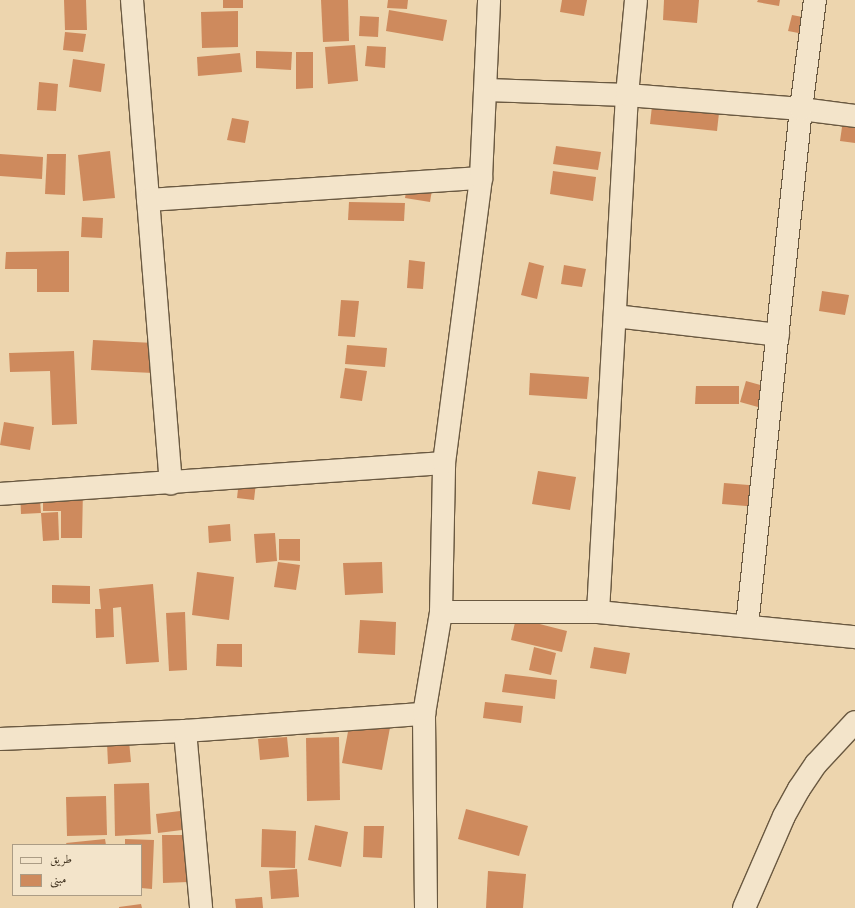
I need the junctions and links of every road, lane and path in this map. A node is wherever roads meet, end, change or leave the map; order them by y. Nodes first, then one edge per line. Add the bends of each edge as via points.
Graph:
1 (132, 0) edge
2 (488, 0) edge
3 (636, 0) edge
4 (815, 0) edge
5 (486, 90) junction
6 (627, 95) junction
7 (801, 109) junction
8 (855, 116) edge
9 (481, 178) junction
10 (148, 200) junction
11 (615, 316) junction
12 (778, 335) junction
13 (444, 464) junction
14 (171, 483) junction
15 (0, 494) edge
16 (441, 612) junction
17 (598, 612) junction
18 (747, 626) junction
19 (855, 637) edge
20 (424, 714) junction
21 (855, 722) edge
22 (185, 731) junction
23 (0, 739) edge
24 (201, 908) edge
25 (426, 908) edge
26 (744, 908) edge

1 - 10 street
2 - 5 street
3 - 6 street
4 - 7 street
5 - 6 street
5 - 9 street
6 - 7 street
6 - 11 street
7 - 8 street
7 - 12 street
9 - 10 street
9 - 13 street
10 - 14 street
11 - 12 street
11 - 17 street
12 - 18 street
13 - 14 street
13 - 16 street
14 - 15 street
16 - 17 street
16 - 20 street
17 - 18 street
18 - 19 street
20 - 22 street
20 - 25 street
21 - 26 street via 816,764 795,796
22 - 23 street
22 - 24 street

